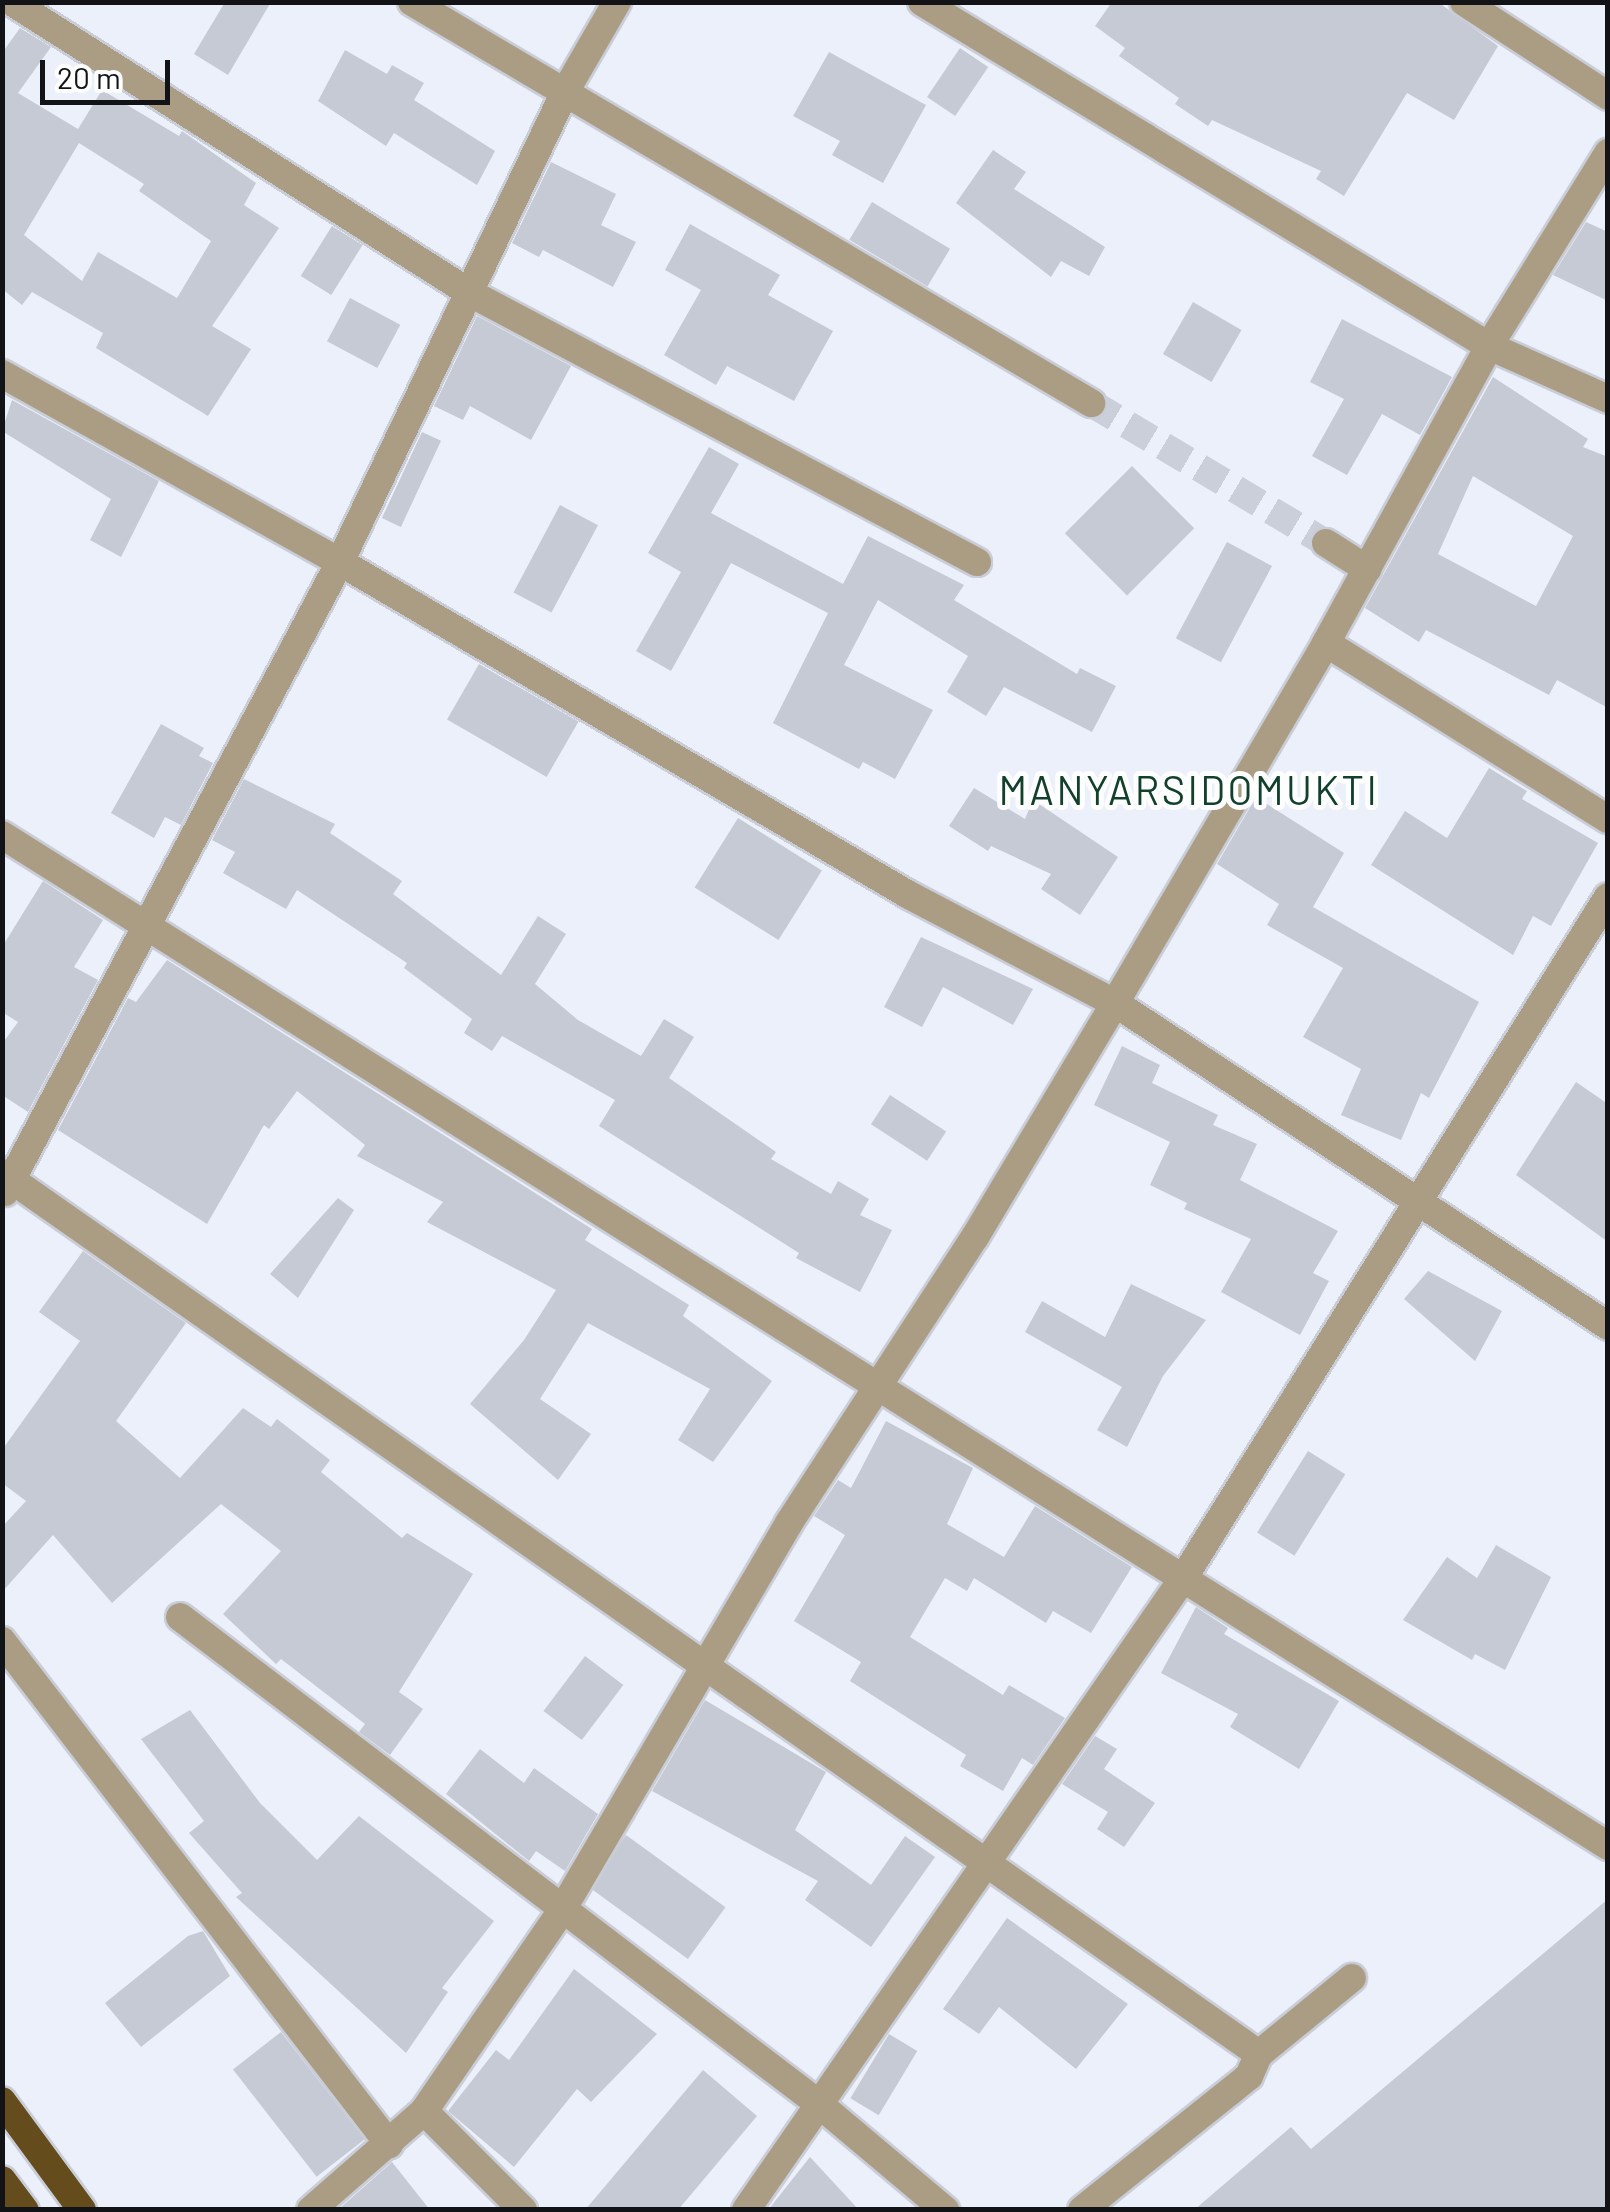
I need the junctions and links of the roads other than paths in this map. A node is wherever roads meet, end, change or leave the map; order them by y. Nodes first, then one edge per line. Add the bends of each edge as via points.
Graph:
1 (12, 2) edge
2 (412, 2) edge
3 (617, 2) edge
4 (922, 2) edge
5 (1464, 2) edge
6 (565, 92) junction
7 (1608, 96) edge
8 (1608, 152) edge
9 (470, 293) junction
10 (1488, 346) junction
11 (2, 374) edge
12 (1608, 399) edge
13 (1091, 403) tunnel mouth
14 (1326, 543) tunnel mouth
15 (340, 562) junction
16 (977, 562) dead end
17 (1368, 568) junction
18 (1326, 643) junction
19 (1608, 819) edge
20 (2, 834) edge
21 (1608, 897) edge
22 (150, 928) junction
23 (1115, 1003) junction
24 (6, 1183) edge
25 (1418, 1201) junction
26 (1608, 1326) edge
27 (874, 1386) junction
28 (1184, 1577) junction
29 (180, 1617) dead end
30 (4, 1648) edge
31 (704, 1666) junction
32 (1608, 1846) edge
33 (992, 1861) junction
34 (562, 1910) junction
35 (1352, 1978) dead end
36 (1260, 2054) junction
37 (2, 2101) edge
38 (819, 2104) junction
39 (424, 2112) junction
40 (390, 2144) junction
41 (2, 2180) edge
42 (25, 2210) edge
43 (82, 2210) edge
44 (311, 2210) edge
45 (524, 2210) edge
46 (746, 2210) edge
47 (945, 2210) edge
48 (1082, 2210) edge

1 - 9 street
2 - 6 street
3 - 6 street
4 - 10 street
5 - 7 street
6 - 9 street
6 - 13 street
8 - 10 street
9 - 15 street
9 - 16 street
10 - 12 street
10 - 17 street
11 - 15 street
14 - 17 street
15 - 22 street
15 - 23 street via 786,826
17 - 18 street
18 - 19 street
18 - 23 street
20 - 22 street
21 - 25 street
22 - 24 street
22 - 27 street
23 - 25 street
23 - 27 street via 975,1237
24 - 31 street
25 - 26 street
25 - 28 street
27 - 28 street
27 - 31 street
28 - 32 street
28 - 33 street
29 - 34 street
30 - 40 street
31 - 33 street
31 - 34 street
33 - 36 street
33 - 38 street
34 - 38 street
34 - 39 street
35 - 36 street
36 - 48 street via 1249,2076
37 - 43 highway
38 - 46 street
38 - 47 street
39 - 40 street
39 - 45 street
40 - 44 street
41 - 42 highway

